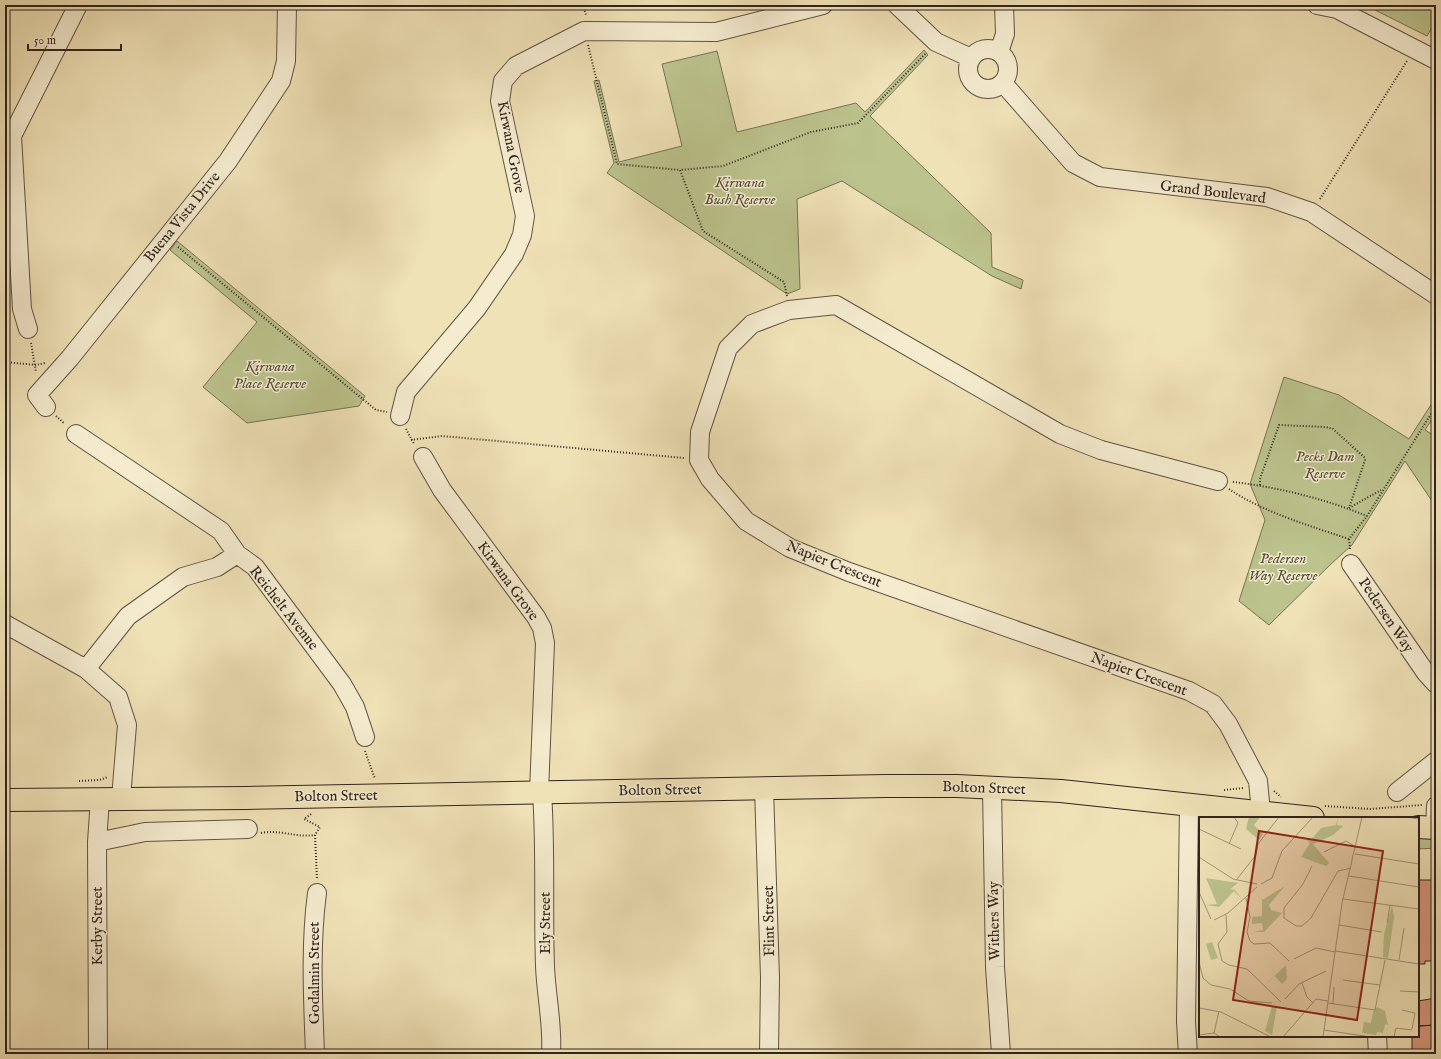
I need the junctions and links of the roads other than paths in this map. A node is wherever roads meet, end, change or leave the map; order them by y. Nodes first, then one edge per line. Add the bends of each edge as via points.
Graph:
1 (78, 5) edge
2 (287, 5) edge
3 (823, 5) edge
4 (897, 5) edge
5 (1004, 5) edge
6 (1317, 5) edge
7 (999, 52) junction
8 (971, 58) junction
9 (1436, 60) edge
10 (1004, 83) junction
11 (1436, 295) edge
12 (28, 329) road end
13 (42, 401) road end
14 (400, 416) road end
15 (76, 434) road end
16 (423, 457) road end
17 (1218, 481) road end
18 (237, 554) junction
19 (1351, 564) road end
20 (5, 624) edge
21 (86, 669) junction
22 (1436, 684) edge
23 (365, 737) road end
24 (1436, 761) edge
25 (764, 788) junction
26 (992, 788) junction
27 (541, 792) junction
28 (1398, 792) dead end
29 (121, 798) junction
30 (100, 799) junction
31 (5, 800) edge
32 (1189, 805) junction
33 (1436, 806) edge
34 (1261, 812) junction
35 (1304, 817) edge
36 (1430, 828) edge
37 (248, 829) road end
38 (97, 842) junction
39 (318, 893) road end
40 (1377, 1037) edge
41 (98, 1054) edge
42 (315, 1054) edge
43 (551, 1054) edge
44 (769, 1054) edge
45 (1000, 1054) edge
46 (1188, 1054) edge
47 (1378, 1054) edge

1 - 12 street via 12,136 22,309
2 - 13 street, Buena Vista Drive via 286,61 281,80 228,161 70,358
3 - 14 street, Kirwana Grove via 716,32 584,30 516,66 503,81 500,101 525,216 522,235 514,254 477,308 406,392
4 - 8 street via 936,42
5 - 7 street via 1005,34
6 - 9 street via 1337,9
7 - 8 street via 989,49 979,51
7 - 10 street via 1007,61 1008,72
8 - 10 street via 968,68 970,78 976,86 985,90 995,89
10 - 11 street, Grand Boulevard via 1073,163 1100,177 1267,197 1311,212
15 - 18 street, Reichelt Avenue via 221,531
16 - 27 street, Kirwana Grove via 442,490 542,628 545,643
17 - 34 street, Napier Crescent via 1101,450 1060,434 836,305 789,310 752,324 728,348 700,432 699,460 710,479 746,521 790,548 849,572 1189,691 1213,704 1228,724 1258,781
18 - 21 street via 217,567 183,578 128,616
18 - 23 street, Reichelt Avenue via 255,567 342,684 355,707
19 - 22 street, Pedersen Way
20 - 21 street
21 - 29 street via 118,697 127,724
24 - 28 street
25 - 26 main road, Bolton Street
25 - 27 main road, Bolton Street
25 - 44 street, Flint Street via 770,978
26 - 32 main road, Bolton Street via 1068,792
26 - 45 street, Withers Way via 995,967
27 - 29 main road, Bolton Street
27 - 43 street, Ely Street via 545,852 545,968
29 - 30 main road, Bolton Street
30 - 31 main road, Bolton Street
30 - 38 street, Kerby Street
32 - 34 main road, Bolton Street
32 - 46 street via 1186,1022
33 - 36 street
34 - 35 main road, Bolton Street
37 - 38 street via 145,832
38 - 41 street, Kerby Street
39 - 42 street, Godalmin Street via 312,944
40 - 47 street

